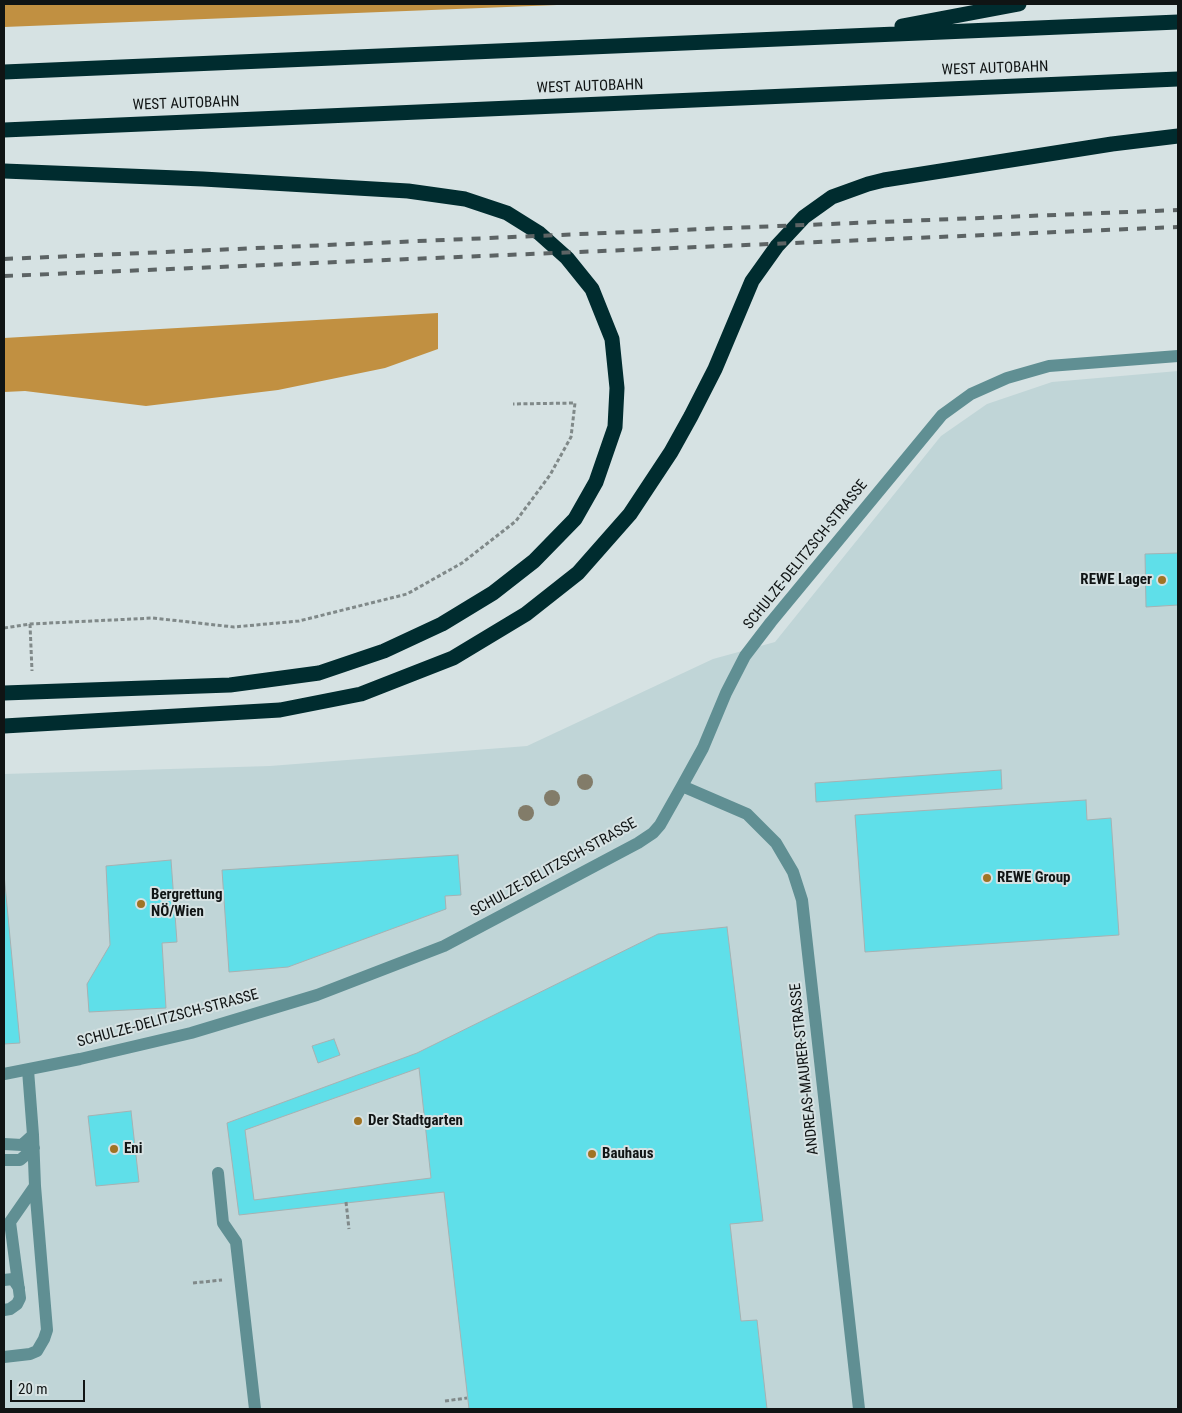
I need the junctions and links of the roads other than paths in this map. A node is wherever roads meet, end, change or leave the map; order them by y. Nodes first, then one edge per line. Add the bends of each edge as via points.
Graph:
1 (1019, 4) edge
2 (1178, 22) edge
3 (844, 36) junction
4 (4, 72) edge
5 (1178, 79) edge
6 (4, 130) edge
7 (1178, 136) edge
8 (4, 171) edge
9 (1178, 356) edge
10 (4, 693) edge
11 (4, 726) edge
12 (682, 786) junction
13 (28, 1070) junction
14 (4, 1074) edge
15 (33, 1134) junction
16 (4, 1144) edge
17 (34, 1148) junction
18 (4, 1160) edge
19 (218, 1173) dead end
20 (35, 1186) junction
21 (7, 1223) edge
22 (4, 1280) edge
23 (18, 1288) junction
24 (4, 1310) edge
25 (4, 1357) edge
26 (255, 1409) edge
27 (859, 1409) edge

1 - 3 highway
2 - 3 highway
3 - 4 highway
5 - 6 highway, WEST AUTOBAHN
7 - 11 highway via 884,180 832,197 804,217 777,246 752,281 715,369 691,416 630,514 578,572 526,614 453,658 361,694 280,710
8 - 10 highway via 408,191 465,199 506,213 539,233 567,258 592,289 612,339 617,388 615,426 596,482 575,519 534,562 493,593 442,624 384,651 319,673 230,685
9 - 12 street, SCHULZE-DELITZSCH-STRASSE via 1049,366 1007,378 971,394 942,415 745,656
12 - 13 street, SCHULZE-DELITZSCH-STRASSE via 653,833 444,946 317,995 215,1026
12 - 27 street, ANDREAS-MAURER-STRASSE via 746,814 776,842 793,872 802,900
13 - 14 street, SCHULZE-DELITZSCH-STRASSE
13 - 15 street
15 - 16 street via 22,1144
15 - 17 street
17 - 18 street via 20,1160
17 - 20 street
19 - 26 street via 223,1223 236,1242
20 - 21 street
20 - 25 street via 47,1330 37,1351
21 - 23 street
22 - 23 street via 13,1279
23 - 24 street via 20,1298 17,1304

